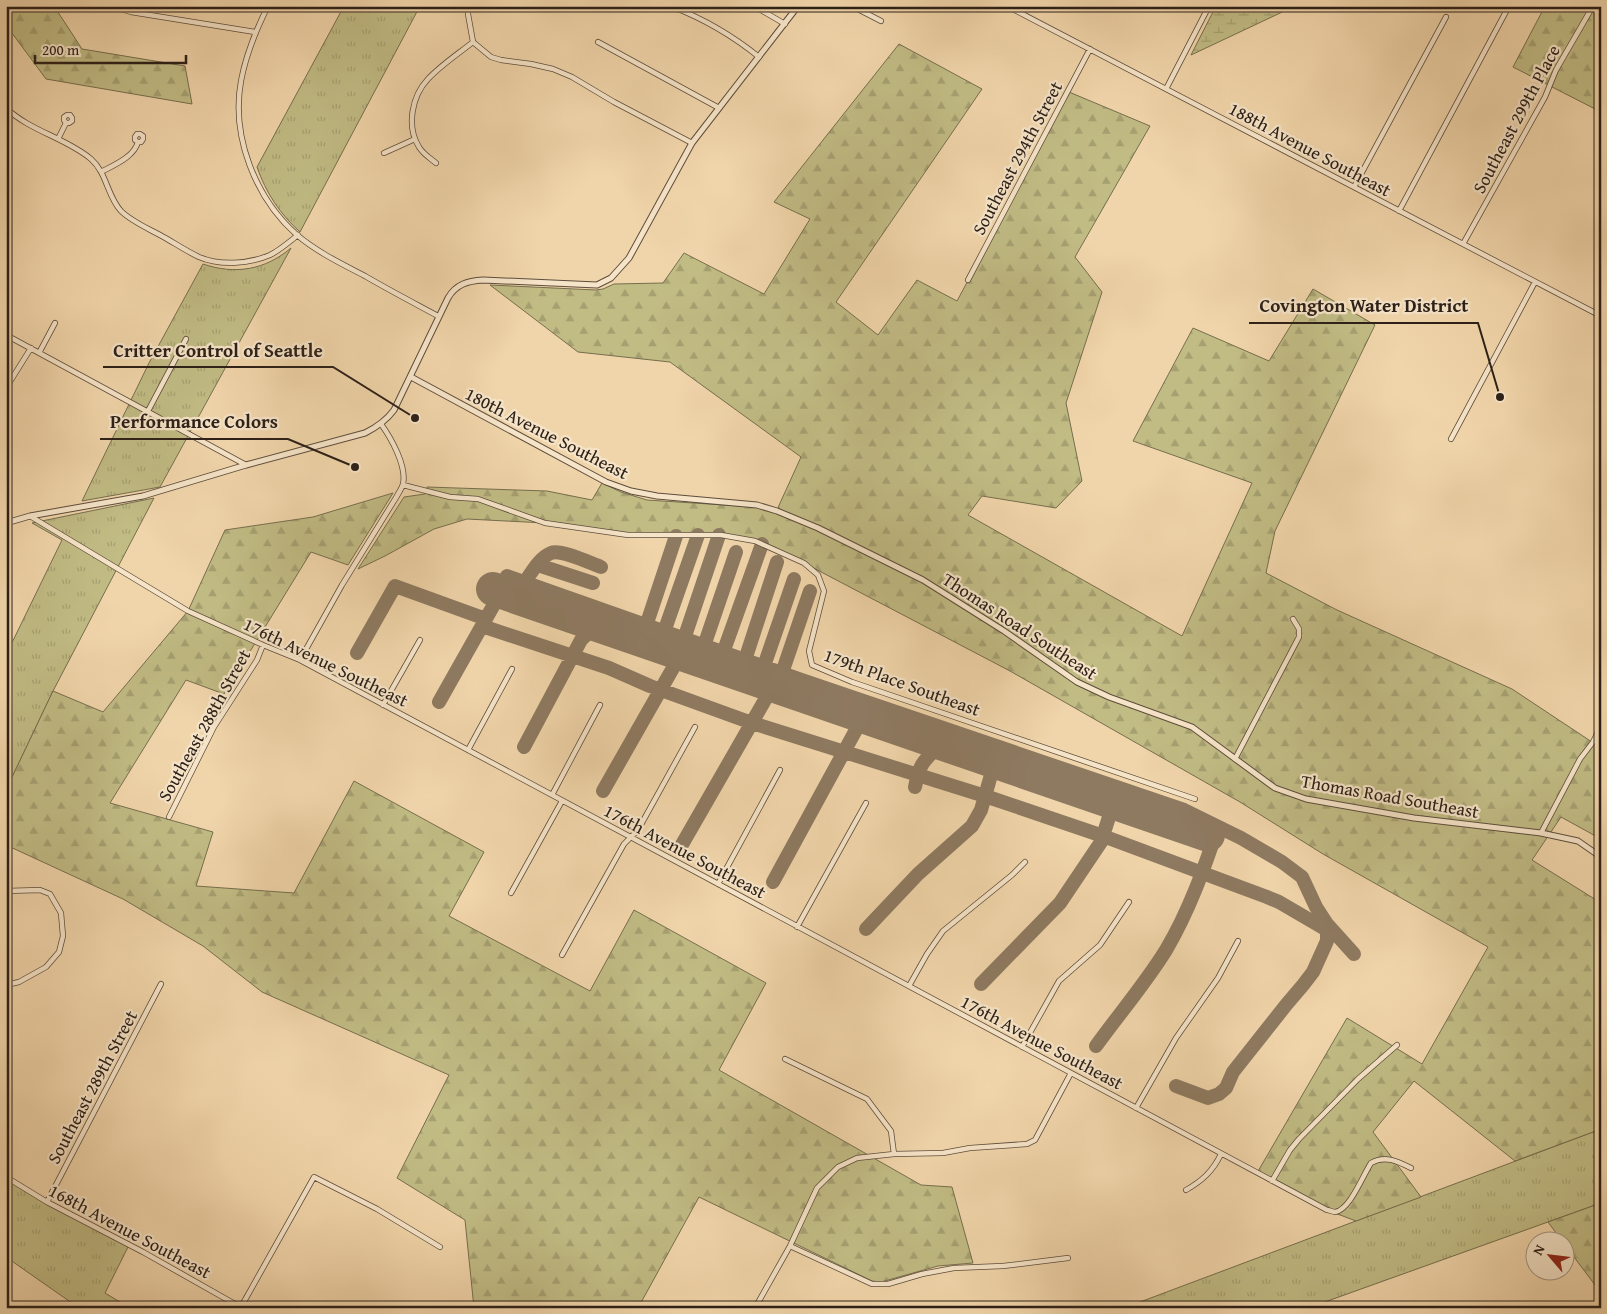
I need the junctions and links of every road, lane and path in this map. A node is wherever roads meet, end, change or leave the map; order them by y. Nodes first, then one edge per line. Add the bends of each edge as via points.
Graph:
1 (112, 6) edge
2 (268, 6) edge
3 (468, 6) edge
4 (754, 6) edge
5 (798, 6) edge
6 (852, 6) edge
7 (1007, 6) edge
8 (1209, 6) edge
9 (1509, 6) edge
10 (1593, 6) edge
11 (673, 7) edge
12 (1446, 17) dead end
13 (881, 21) dead end
14 (785, 24) junction
15 (255, 32) junction
16 (473, 42) junction
17 (598, 42) dead end
18 (1090, 49) junction
19 (759, 57) junction
20 (1166, 89) junction
21 (6, 108) edge
22 (719, 108) junction
23 (66, 123) dead end
24 (58, 139) junction
25 (415, 139) junction
26 (138, 142) dead end
27 (692, 143) junction
28 (384, 153) dead end
29 (436, 163) dead end
30 (101, 172) junction
31 (1354, 188) junction
32 (1399, 211) junction
33 (298, 235) junction
34 (1463, 244) junction
35 (968, 280) dead end
36 (1535, 282) junction
37 (438, 316) junction
38 (1601, 316) edge
39 (55, 323) dead end
40 (6, 335) edge
41 (186, 339) dead end
42 (30, 348) junction
43 (39, 353) junction
44 (410, 377) junction
45 (6, 388) edge
46 (148, 410) junction
47 (382, 424) junction
48 (1451, 439) dead end
49 (246, 465) junction
50 (402, 485) junction
51 (766, 507) joint
52 (30, 516) junction
53 (6, 523) edge
54 (1293, 619) dead end
55 (420, 640) dead end
56 (263, 645) junction
57 (300, 660) junction
58 (512, 669) dead end
59 (383, 705) junction
60 (600, 705) dead end
61 (1601, 726) edge
62 (695, 727) dead end
63 (468, 750) junction
64 (1235, 759) junction
65 (780, 770) dead end
66 (552, 795) junction
67 (1195, 799) dead end
68 (562, 801) junction
69 (866, 803) dead end
70 (169, 817) dead end
71 (1541, 833) junction
72 (631, 838) junction
73 (1601, 857) edge
74 (1025, 862) dead end
75 (718, 884) junction
76 (6, 891) edge
77 (511, 892) dead end
78 (1129, 902) dead end
79 (797, 927) junction
80 (1238, 941) dead end
81 (562, 955) dead end
82 (161, 984) dead end
83 (6, 985) edge
84 (909, 986) junction
85 (1396, 1045) dead end
86 (1022, 1047) junction
87 (785, 1059) dead end
88 (1071, 1073) junction
89 (1136, 1108) junction
90 (894, 1154) junction
91 (1221, 1154) junction
92 (1411, 1168) dead end
93 (6, 1178) edge
94 (1272, 1181) junction
95 (1186, 1190) dead end
96 (47, 1202) junction
97 (790, 1246) junction
98 (440, 1247) dead end
99 (1068, 1258) dead end
100 (242, 1308) edge
101 (755, 1308) edge

1 - 15 street via 140,14
2 - 15 street
3 - 16 street
4 - 14 street
5 - 14 street
6 - 13 street
7 - 18 street, 188th Avenue Southeast
8 - 20 street
9 - 32 street
10 - 34 street, Southeast 299th Place
11 - 19 street via 719,29
12 - 31 street
14 - 19 street
15 - 33 street via 241,81 239,102 243,144 256,182
16 - 25 street via 428,80 422,89 413,110
16 - 27 street via 501,60 552,69 572,77
17 - 22 street
18 - 20 street, 188th Avenue Southeast
18 - 35 street, Southeast 294th Street
19 - 22 street
20 - 31 street, 188th Avenue Southeast
21 - 24 street
22 - 27 street
23 - 24 street
24 - 30 street via 89,158
25 - 28 street
25 - 29 street
26 - 30 street via 131,153
27 - 37 street via 629,258 611,278 597,285 468,281 452,290
30 - 33 street via 123,213 199,257 240,262 270,255
31 - 32 street, 188th Avenue Southeast
32 - 34 street, 188th Avenue Southeast
33 - 37 street via 334,260
34 - 36 street, 188th Avenue Southeast
36 - 38 street, 188th Avenue Southeast
36 - 48 street
37 - 44 street
39 - 43 street
40 - 42 street
41 - 46 street
42 - 43 street
42 - 45 street
43 - 46 street
44 - 47 street via 394,410
44 - 51 street, 180th Avenue Southeast via 606,482 657,496
46 - 49 street
47 - 49 street via 365,433
47 - 50 street via 403,471
49 - 52 street via 143,496
50 - 57 street
50 - 67 street, 179th Place Southeast via 450,497 478,499 545,523 628,536 719,535 755,541 804,563 818,575 824,591 809,651 812,665 852,682
51 - 64 street, Thomas Road Southeast via 818,528 923,580 1076,682 1192,727
52 - 53 street
52 - 56 street, 176th Avenue Southeast via 188,610
54 - 64 street via 1299,629 1299,637
55 - 59 street
56 - 57 street, 176th Avenue Southeast
56 - 70 street, Southeast 288th Street via 257,660 214,727
57 - 59 street, 176th Avenue Southeast
58 - 63 street
59 - 63 street, 176th Avenue Southeast
60 - 66 street
61 - 71 street
62 - 72 street
63 - 66 street, 176th Avenue Southeast
64 - 71 street, Thomas Road Southeast via 1276,788 1306,799 1414,818
65 - 75 street
66 - 68 street, 176th Avenue Southeast
68 - 72 street, 176th Avenue Southeast
68 - 77 street
69 - 79 street
71 - 73 street, Thomas Road Southeast via 1578,842
72 - 75 street, 176th Avenue Southeast
72 - 81 street via 624,844
74 - 84 street via 943,931
75 - 79 street, 176th Avenue Southeast
76 - 83 street via 40,890 50,894 60,913 63,936 59,952 46,967 19,982
78 - 86 street via 1100,945 1059,981
79 - 84 street, 176th Avenue Southeast
80 - 89 street
82 - 96 street, Southeast 289th Street
84 - 86 street, 176th Avenue Southeast
85 - 94 street via 1299,1139
86 - 88 street, 176th Avenue Southeast
87 - 90 street via 867,1099 891,1131
88 - 89 street, 176th Avenue Southeast
88 - 90 street via 1035,1140 1027,1144 943,1153
89 - 91 street, 176th Avenue Southeast
90 - 97 street via 857,1158 838,1166 817,1188
91 - 94 street, 176th Avenue Southeast
91 - 95 street via 1205,1178
92 - 94 street, 176th Avenue Southeast via 1393,1159 1376,1160 1352,1197 1336,1212
93 - 96 street, 168th Avenue Southeast
96 - 100 street, 168th Avenue Southeast
97 - 99 street via 872,1284 888,1284 954,1268
97 - 101 street
98 - 100 street via 377,1209 314,1177

